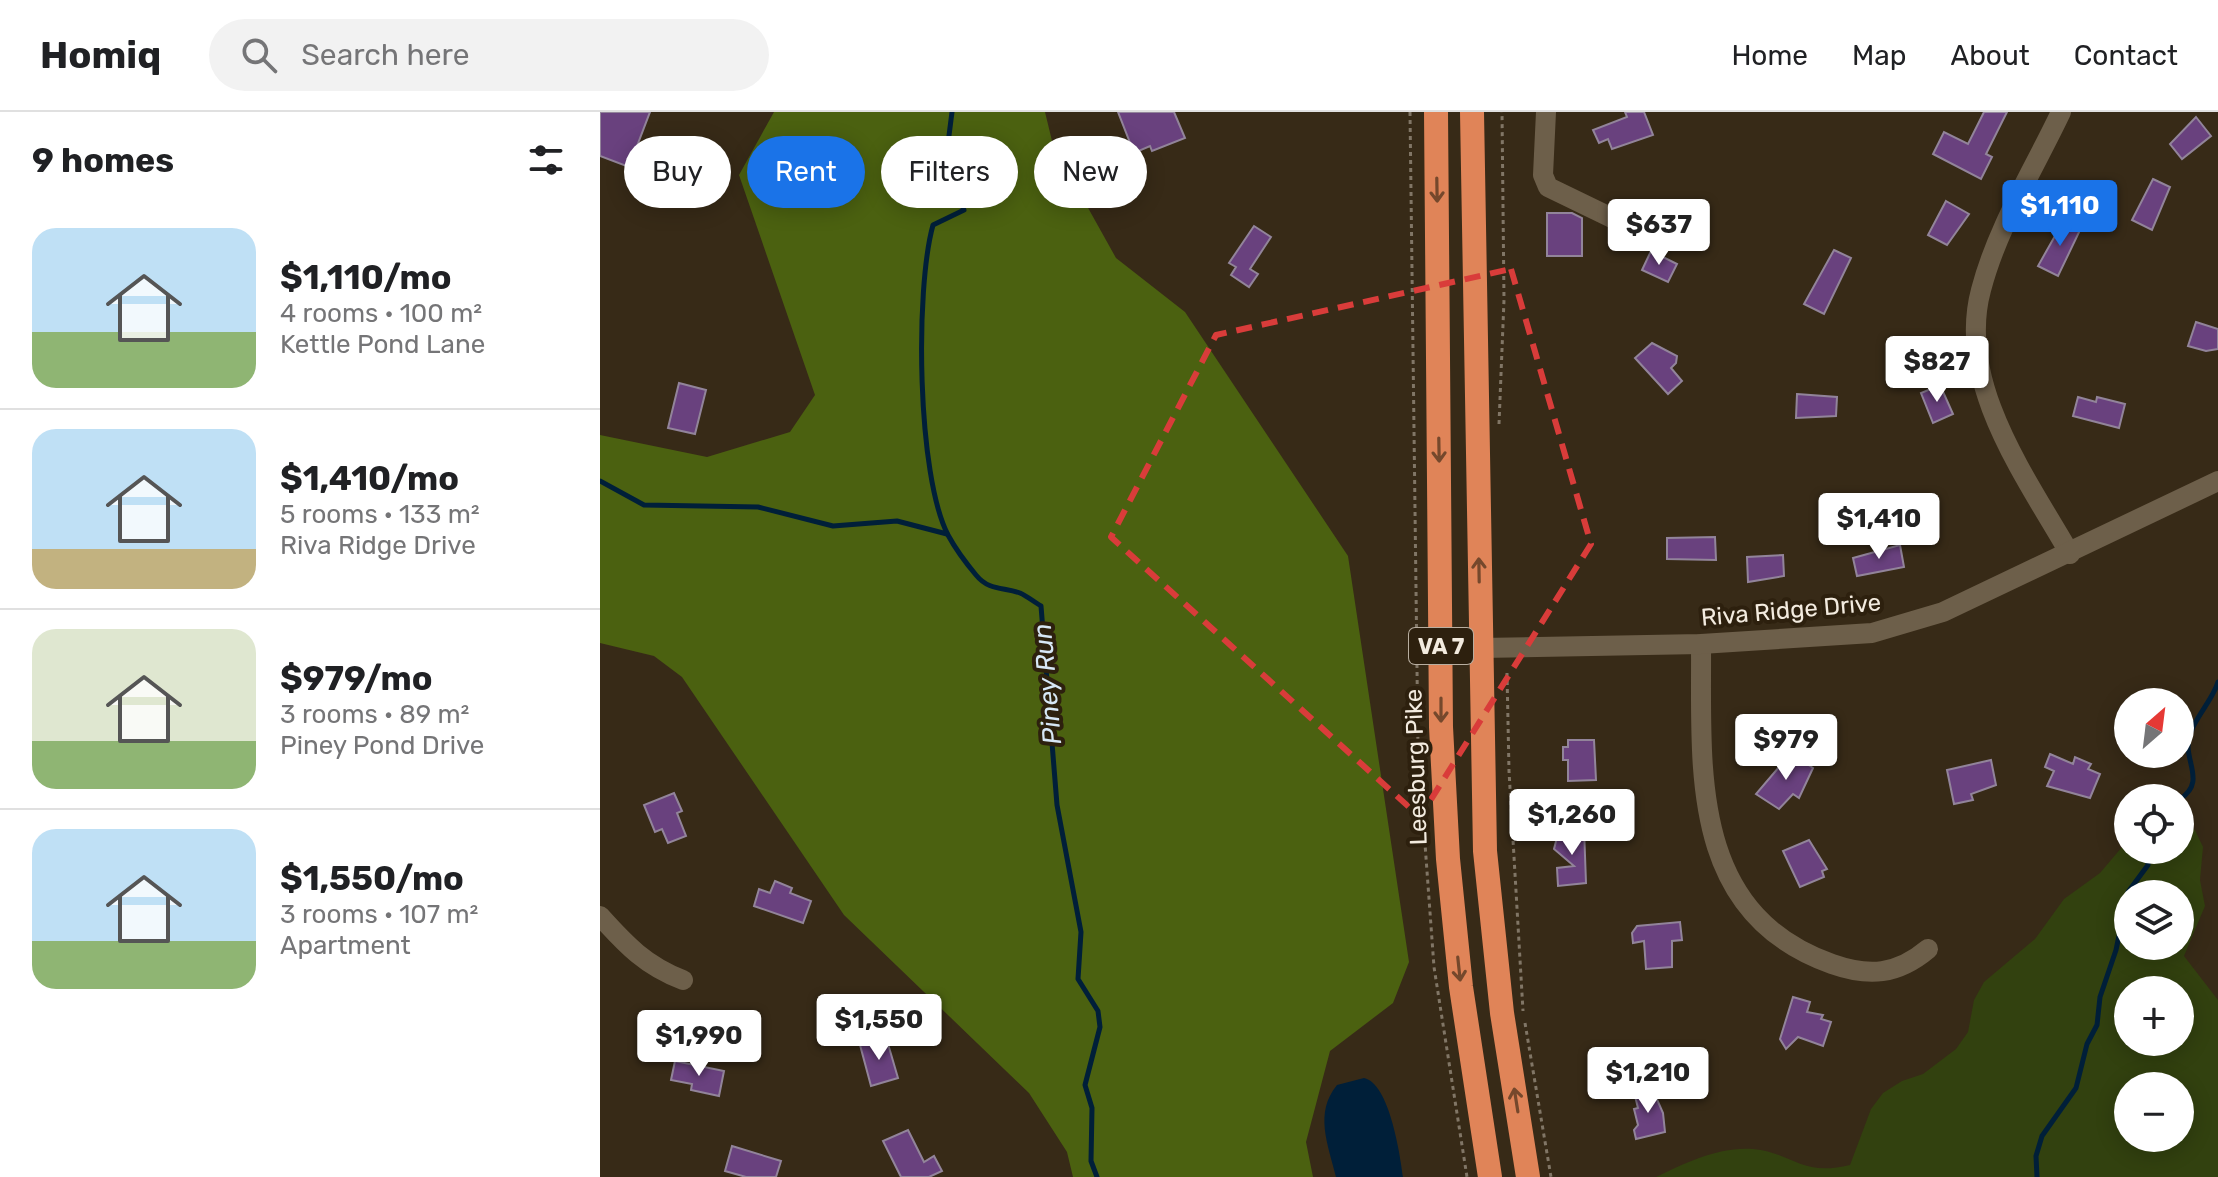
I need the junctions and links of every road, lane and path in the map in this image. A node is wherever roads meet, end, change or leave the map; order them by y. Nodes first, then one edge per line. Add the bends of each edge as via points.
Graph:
1 (1436, 112) edge
2 (1472, 112) edge
3 (1502, 112) edge
4 (1546, 112) edge
5 (2061, 112) edge
6 (1643, 233) dead end
7 (1499, 435) dead end
8 (2218, 481) edge
9 (2070, 554) junction
10 (1701, 644) junction
11 (1480, 648) junction
12 (1507, 673) dead end
13 (600, 916) edge
14 (1928, 949) dead end
15 (683, 980) dead end
16 (1490, 1177) edge
17 (1528, 1177) edge
18 (1551, 1177) edge

1 -> 16 highway, Leesburg Pike / VA 7 via 1441,727 1461,987
11 -> 2 highway, VA 7
3 - 7 path
4 - 6 street via 1543,175 1548,187
5 - 9 street via 1988,266 1976,319 1976,347 1989,399
8 - 9 street, Riva Ridge Drive
9 - 10 street, Riva Ridge Drive via 1908,624 1847,636
10 - 11 street, Riva Ridge Drive
10 - 14 street via 1706,815 1719,855 1740,893 1777,933 1852,971 1885,973
17 -> 11 highway, VA 7 via 1490,906
12 - 18 path via 1523,1011
13 - 15 street via 632,953

